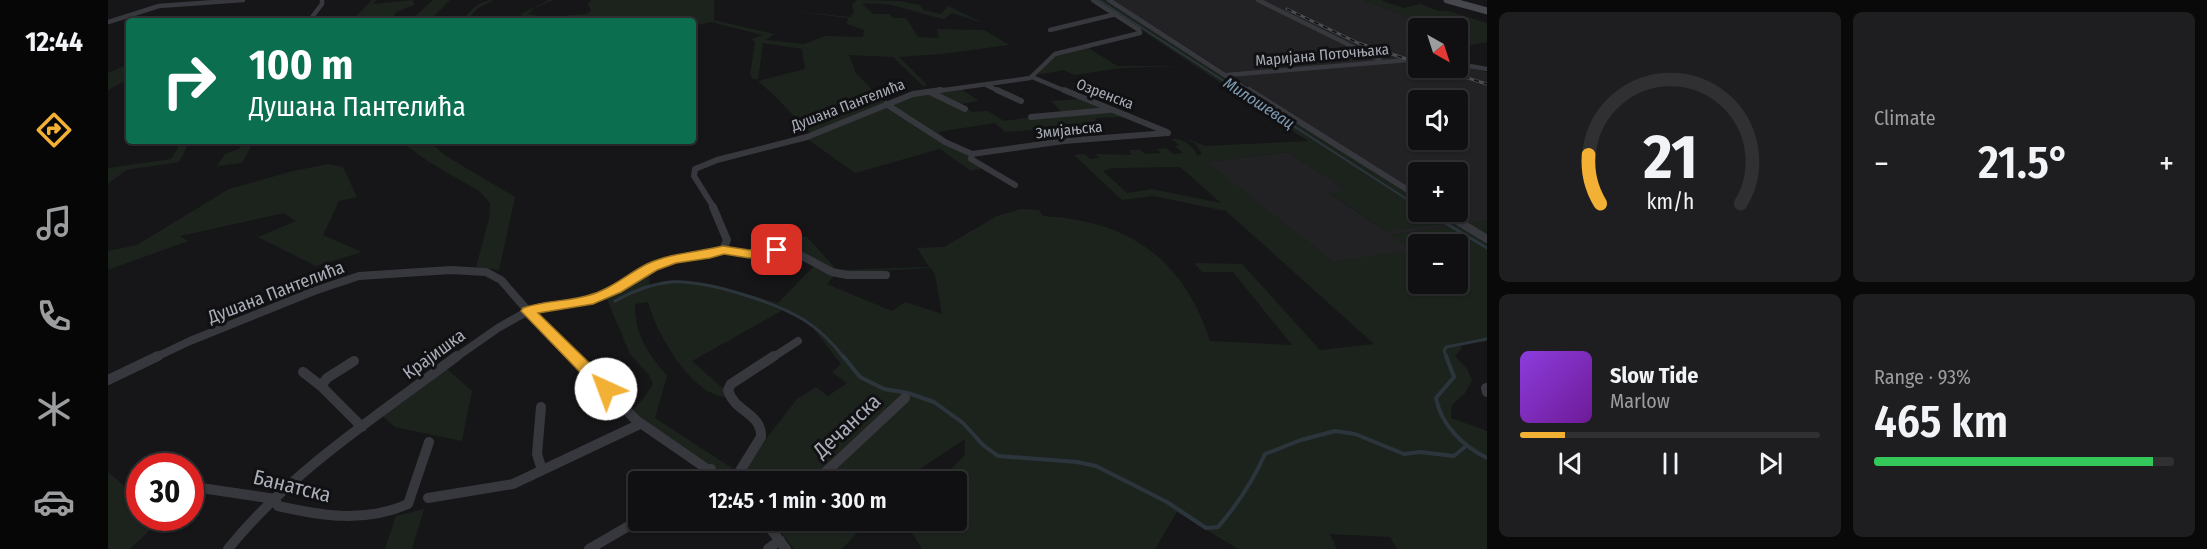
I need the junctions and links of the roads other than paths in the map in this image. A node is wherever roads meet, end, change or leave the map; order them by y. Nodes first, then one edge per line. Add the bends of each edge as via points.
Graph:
1 (243, 0) edge
2 (322, 0) edge
3 (1094, 0) edge
4 (1109, 0) edge
5 (1258, 0) edge
6 (1447, 0) edge
7 (1487, 11) edge
8 (1116, 14) junction
9 (311, 18) edge
10 (108, 22) edge
11 (1050, 30) dead end
12 (1408, 60) edge
13 (1383, 61) junction
14 (1468, 66) edge
15 (1487, 69) edge
16 (1227, 75) junction
17 (1032, 77) junction
18 (986, 85) junction
19 (928, 91) junction
20 (1020, 101) dead end
21 (886, 105) junction
22 (964, 109) dead end
23 (1111, 110) junction
24 (1031, 117) dead end
25 (1168, 133) joint
26 (972, 154) junction
27 (1016, 184) dead end
28 (1408, 190) edge
29 (1459, 222) edge
30 (1487, 239) edge
31 (723, 250) junction
32 (886, 275) dead end
33 (528, 311) junction
34 (798, 341) dead end
35 (354, 361) dead end
36 (303, 372) dead end
37 (108, 380) edge
38 (321, 386) junction
39 (905, 398) dead end
40 (541, 407) dead end
41 (640, 424) junction
42 (362, 427) junction
43 (429, 442) dead end
44 (711, 469) joint
45 (542, 470) junction
46 (713, 471) edge
47 (740, 471) edge
48 (827, 471) edge
49 (204, 488) edge
50 (428, 498) dead end
51 (275, 499) junction
52 (628, 527) edge
53 (780, 540) edge
54 (228, 549) edge
55 (590, 549) edge
56 (768, 549) edge

1 - 10 street via 159,6
2 - 9 street
3 - 8 street
4 - 16 street
5 - 13 street
6 - 7 main road
8 - 11 street
8 - 17 street via 1140,33 1055,54
12 - 13 street, Маријана Поточњака
13 - 16 street, Маријана Поточњака
14 - 15 street
16 - 28 street
17 - 18 street, Душана Пантелића
17 - 23 street, Озренска
18 - 19 street, Душана Пантелића
18 - 20 street
19 - 21 street, Душана Пантелића
19 - 22 street
21 - 26 street
21 - 31 street, Душана Пантелића via 807,137 695,169 694,176 710,200 727,240
23 - 24 street
23 - 25 street, Озренска
25 - 26 street, Змијањска via 1064,141
26 - 27 street via 971,159
29 - 30 street
31 - 32 street via 749,254 791,250 832,272
31 - 33 street via 664,262 588,301
33 - 37 street, Душана Пантелића via 501,280 486,272 451,270 359,276 190,341
33 - 41 street, Душана Пантелића
33 - 42 street, Крајишка
34 - 47 street via 731,384 728,390 731,400 761,423 763,430
35 - 38 street
36 - 38 street
38 - 42 street
39 - 48 street, Дечанска
40 - 45 street via 537,454
41 - 44 street, Душана Пантелића
41 - 45 street
42 - 51 street, Крајишка
43 - 51 street, Банатска via 408,504 381,515 323,517 278,506
44 - 46 street, Душана Пантелића
45 - 50 street via 513,484
49 - 51 street, Банатска
51 - 54 street, Крајишка
52 - 55 street
53 - 56 street

